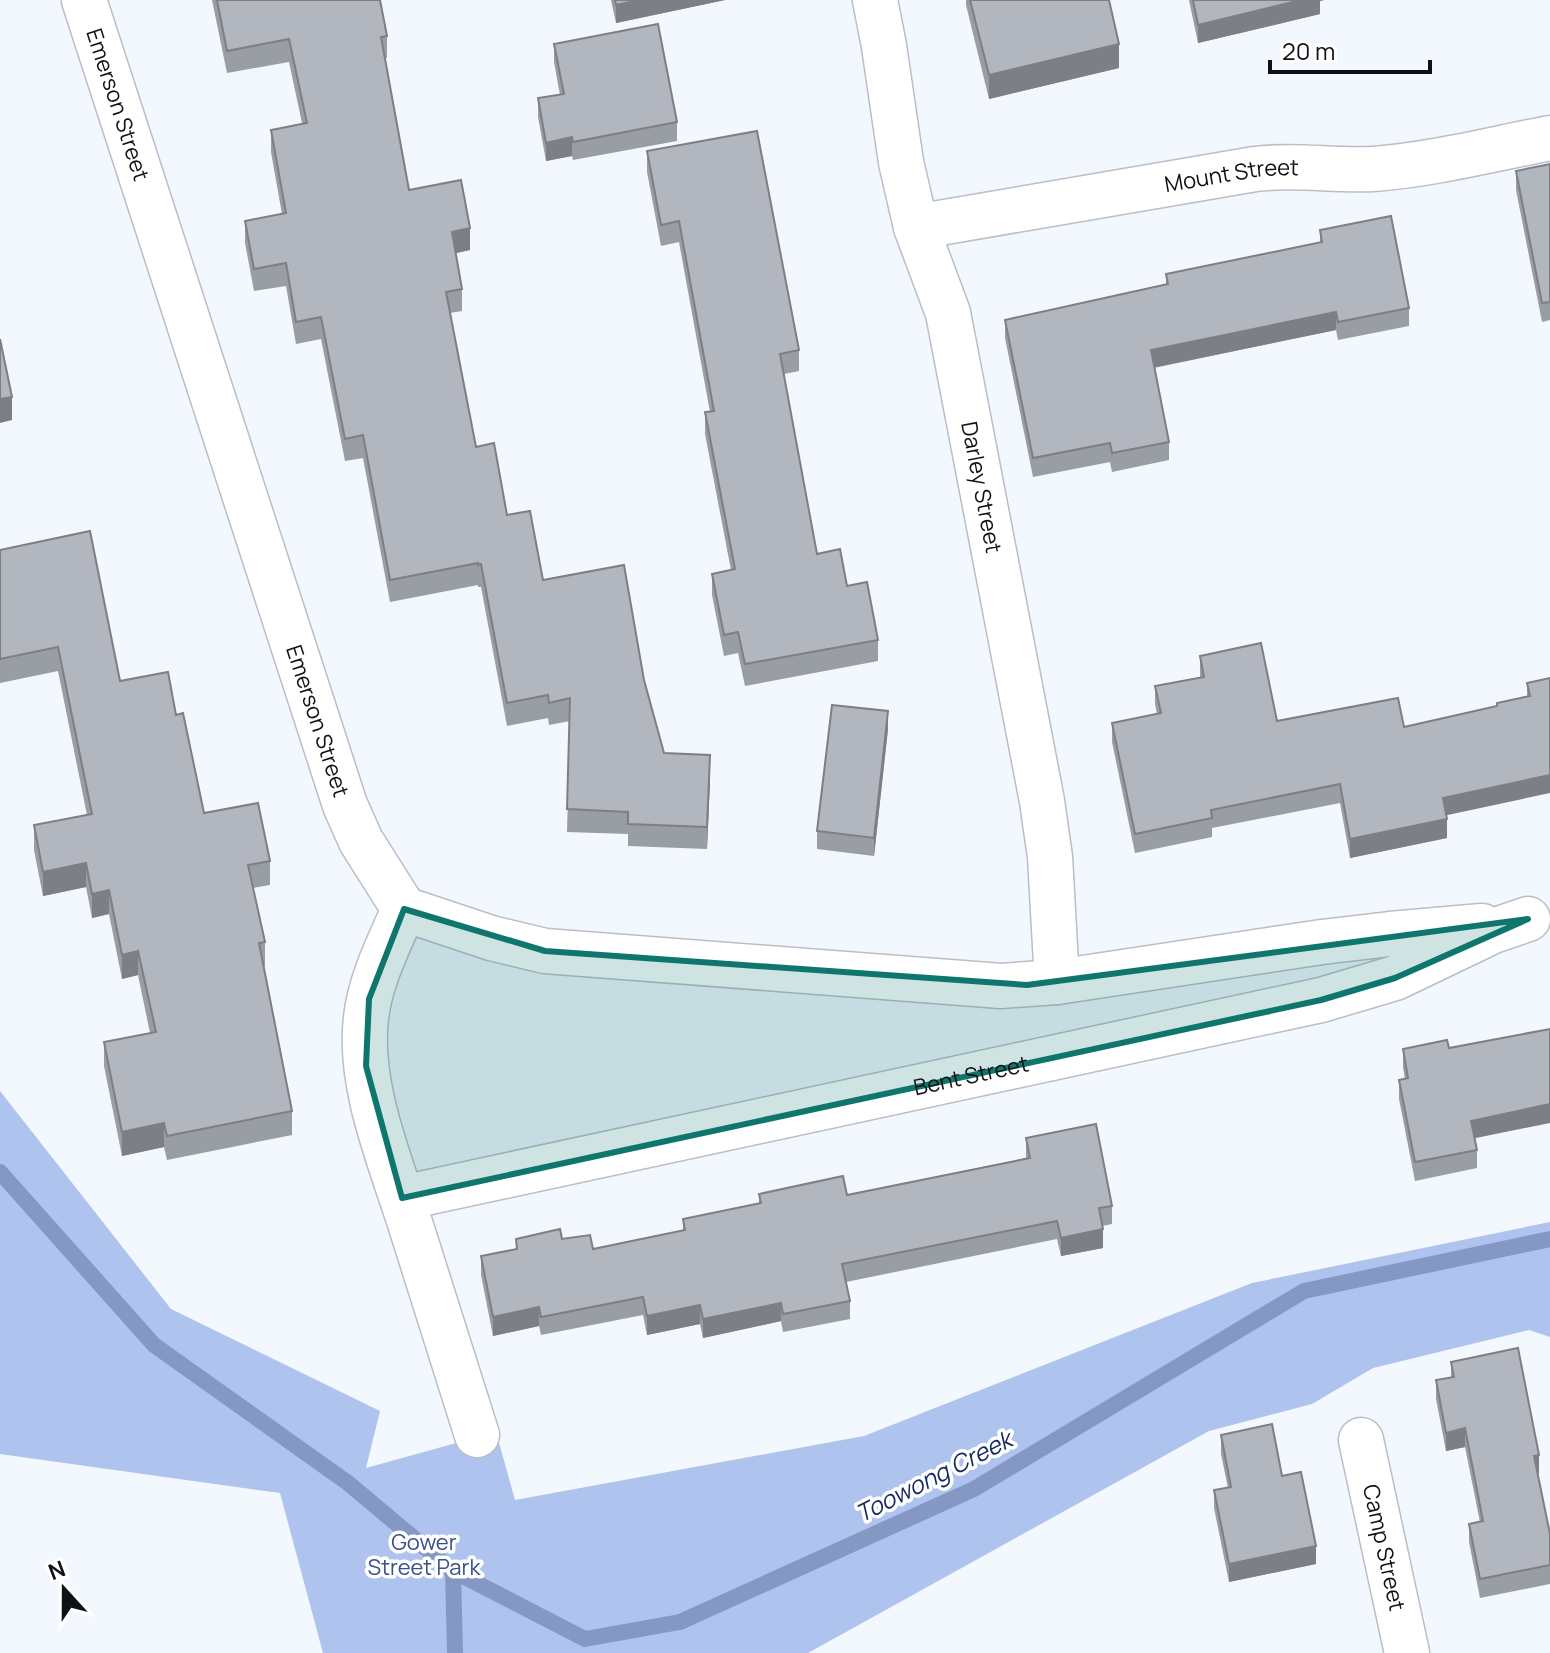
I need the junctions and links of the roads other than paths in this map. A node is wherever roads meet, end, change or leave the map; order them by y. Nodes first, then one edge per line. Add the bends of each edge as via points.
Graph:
1 (84, 0) edge
2 (875, 0) edge
3 (1550, 138) edge
4 (916, 227) junction
5 (404, 909) junction
6 (1539, 916) edge
7 (1057, 982) junction
8 (402, 1198) junction
9 (477, 1435) dead end
10 (1361, 1440) dead end
11 (1407, 1653) edge

1 - 5 street, Emerson Street via 345,805
2 - 4 street, Darley Street
3 - 4 street, Mount Street via 1402,166 1267,168
4 - 7 street, Darley Street via 948,313 1039,785 1050,857
5 - 7 street, Bent Street via 545,951 974,984
5 - 8 street via 369,999 364,1041 378,1124
6 - 7 street, Bent Street
6 - 8 street, Bent Street via 1493,931 1395,978 1321,1000
8 - 9 street
10 - 11 street, Camp Street

